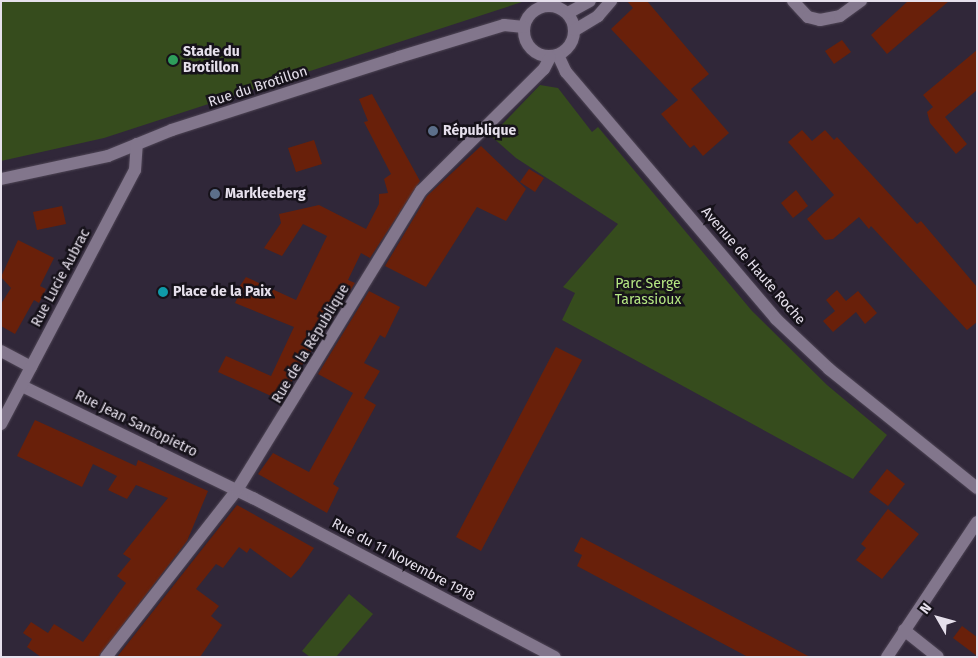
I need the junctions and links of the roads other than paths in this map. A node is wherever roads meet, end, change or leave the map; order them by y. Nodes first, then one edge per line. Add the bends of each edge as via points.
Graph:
1 (590, 1) edge
2 (611, 1) edge
3 (793, 1) edge
4 (861, 1) edge
5 (568, 13) junction
6 (524, 27) junction
7 (575, 30) junction
8 (554, 56) junction
9 (137, 144) junction
10 (1, 179) edge
11 (1, 351) edge
12 (31, 367) junction
13 (22, 386) junction
14 (1, 424) edge
15 (977, 488) edge
16 (237, 490) junction
17 (977, 522) edge
18 (904, 630) junction
19 (106, 657) edge
20 (555, 657) edge
21 (887, 657) edge
22 (938, 657) edge

1 - 5 street
2 - 7 street via 598,16
3 - 4 street via 808,17 820,20 840,16
5 - 6 street via 557,7 540,7
5 - 7 street
6 - 8 street via 533,51
6 - 9 street, Rue du Brotillon via 504,25
7 - 8 street via 570,45
8 - 15 street, Avenue de Haute Roche via 776,319 829,369
8 - 16 street, Rue de la République via 544,70 420,191
9 - 10 street, Rue du Brotillon via 108,156
9 - 12 street, Rue Lucie Aubrac via 135,170
11 - 12 street
12 - 13 street, Rue Lucie Aubrac
13 - 14 street, Rue Lucie Aubrac
13 - 16 street, Rue Jean Santopietro
16 - 19 street, Rue de la République
16 - 20 street, Rue du 11 Novembre 1918
17 - 18 street
18 - 21 street
18 - 22 street

